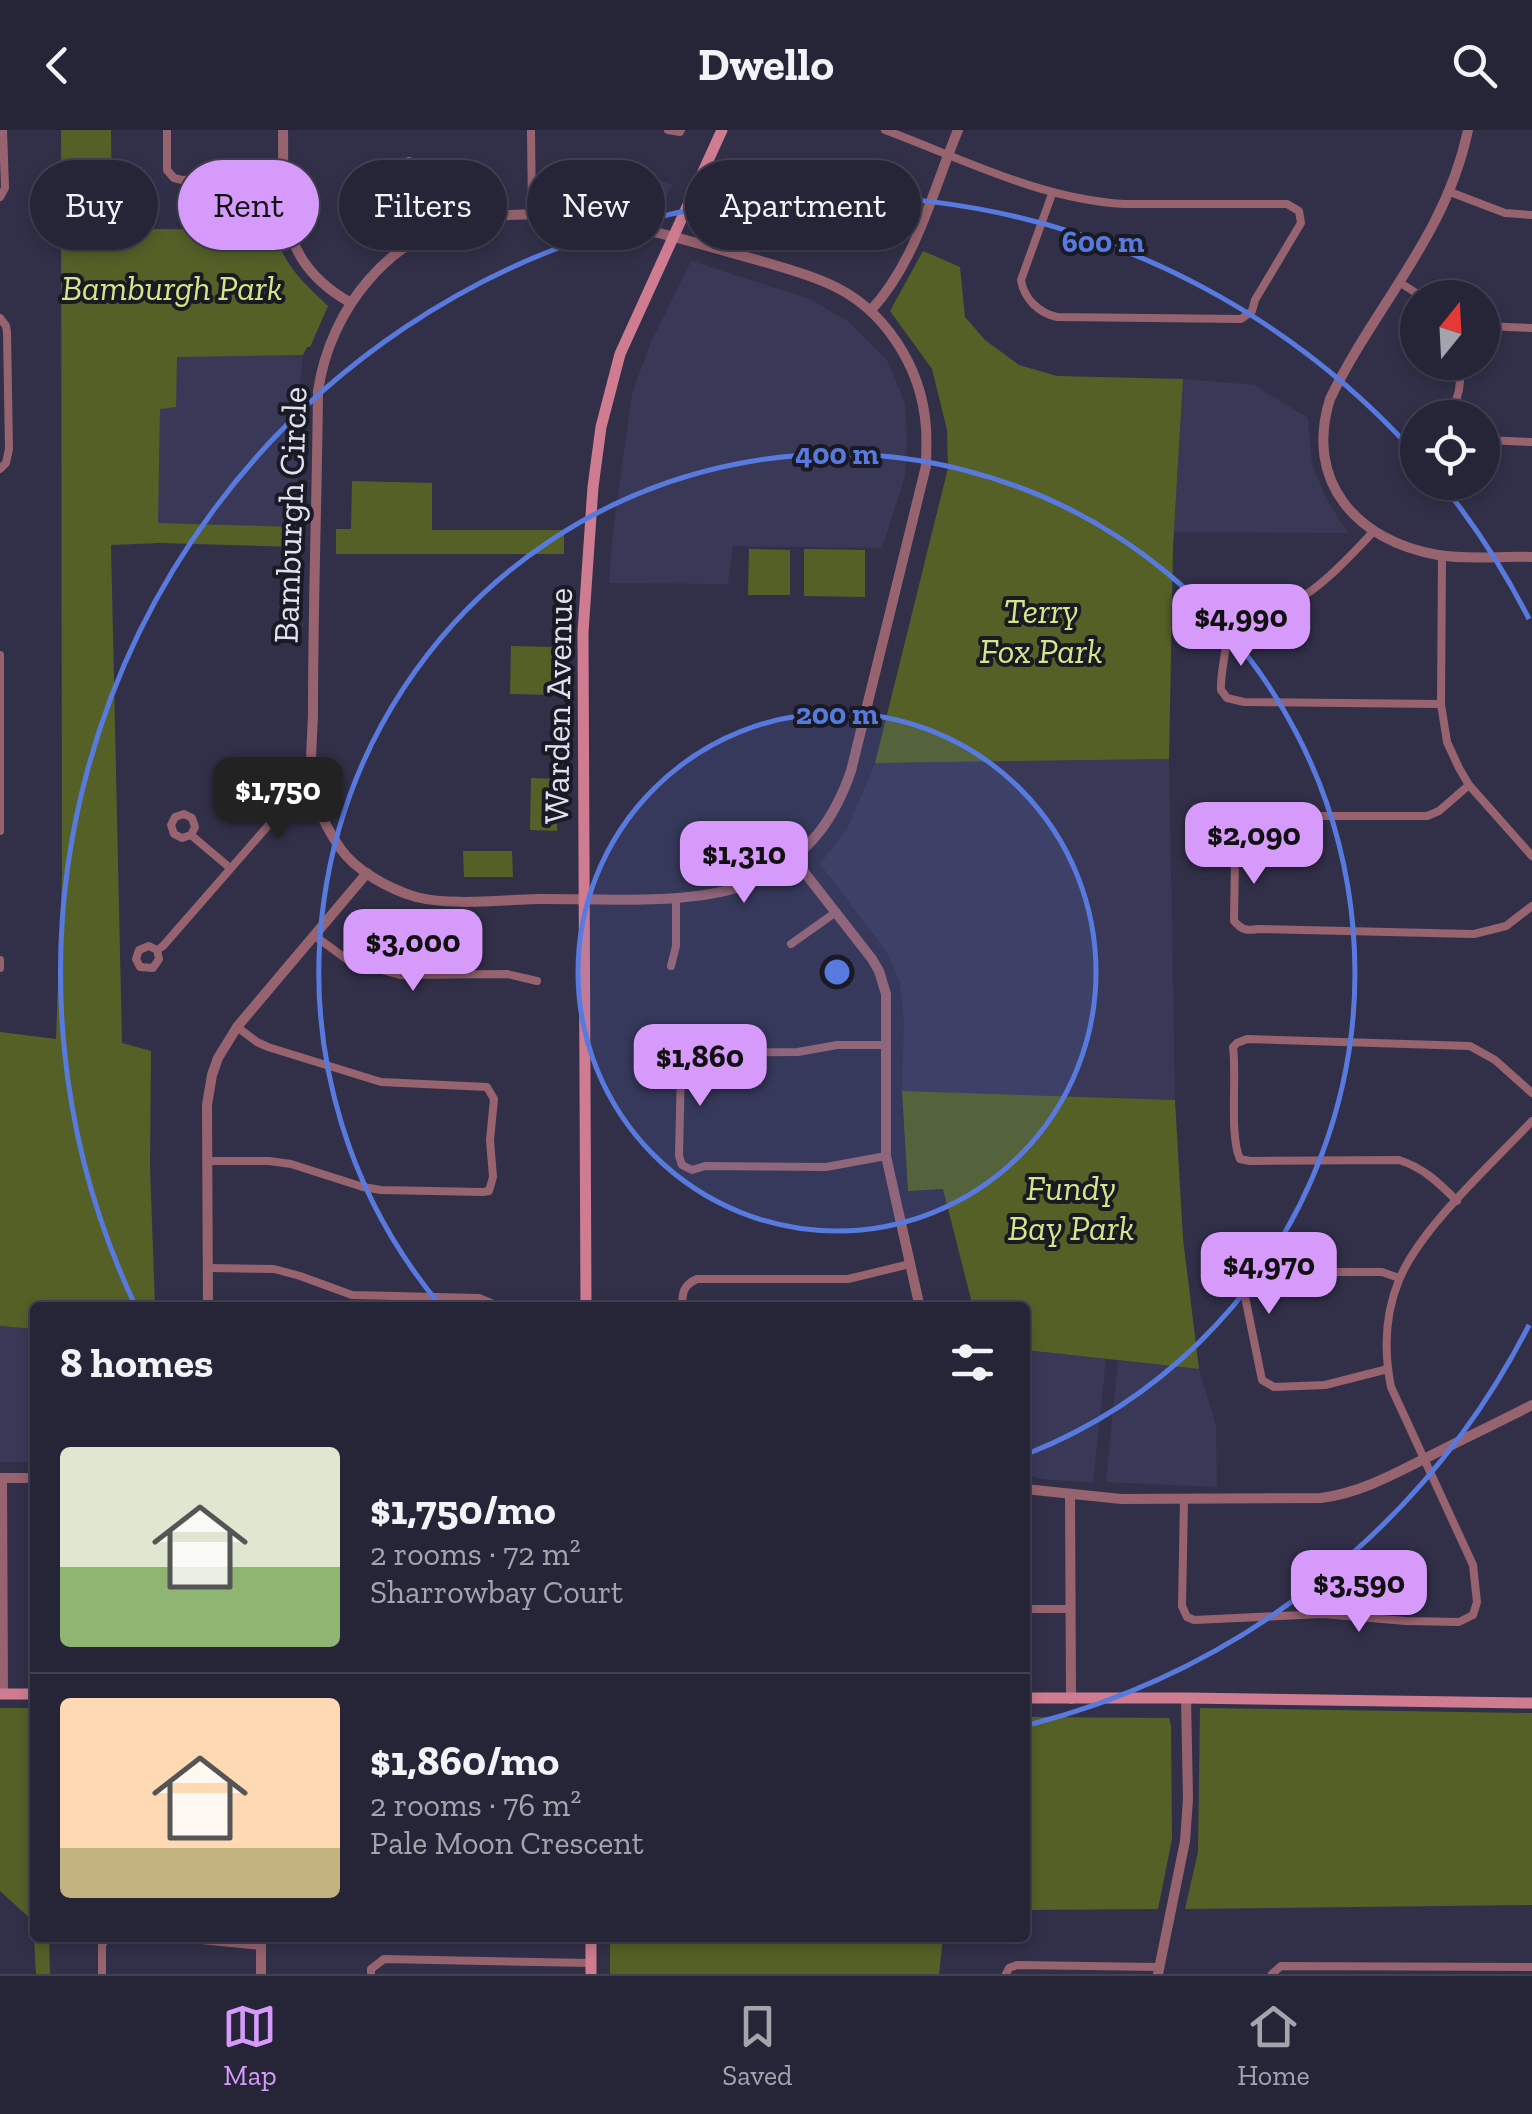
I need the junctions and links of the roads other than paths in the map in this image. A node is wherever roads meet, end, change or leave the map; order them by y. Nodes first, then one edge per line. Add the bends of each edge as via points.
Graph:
1 (4, 130) edge
2 (167, 130) edge
3 (283, 130) edge
4 (531, 130) edge
5 (668, 130) edge
6 (681, 130) edge
7 (722, 130) edge
8 (885, 130) edge
9 (958, 130) edge
10 (1468, 130) edge
11 (948, 154) junction
12 (284, 160) edge
13 (531, 160) edge
14 (178, 179) edge
15 (1450, 192) junction
16 (1052, 194) junction
17 (0, 197) edge
18 (1532, 216) edge
19 (665, 235) edge
20 (674, 237) junction
21 (296, 250) edge
22 (403, 250) edge
23 (1399, 282) joint
24 (350, 303) junction
25 (871, 310) junction
26 (0, 318) edge
27 (1500, 327) edge
28 (1532, 328) edge
29 (1500, 441) edge
30 (1532, 442) edge
31 (0, 469) edge
32 (1373, 532) junction
33 (1442, 556) junction
34 (1532, 557) edge
35 (0, 655) edge
36 (1440, 704) junction
37 (1470, 784) junction
38 (316, 800) junction
39 (0, 831) edge
40 (191, 835) dead end
41 (1532, 856) edge
42 (794, 860) junction
43 (230, 868) junction
44 (367, 872) junction
45 (676, 898) junction
46 (584, 899) junction
47 (1532, 906) edge
48 (836, 912) junction
49 (315, 936) junction
50 (791, 944) dead end
51 (156, 950) dead end
52 (0, 960) edge
53 (671, 966) dead end
54 (0, 968) edge
55 (537, 981) dead end
56 (237, 1028) junction
57 (887, 1045) junction
58 (1532, 1093) edge
59 (1532, 1121) edge
60 (886, 1156) junction
61 (206, 1160) junction
62 (1457, 1201) junction
63 (910, 1264) junction
64 (208, 1268) junction
65 (1400, 1278) junction
66 (208, 1302) edge
67 (488, 1302) edge
68 (586, 1302) edge
69 (683, 1302) edge
70 (919, 1302) edge
71 (1388, 1369) junction
72 (1532, 1404) edge
73 (1423, 1459) junction
74 (1, 1478) edge
75 (30, 1478) edge
76 (1030, 1490) edge
77 (1070, 1495) junction
78 (1184, 1498) junction
79 (1, 1590) edge
80 (1071, 1608) junction
81 (1030, 1609) edge
82 (2, 1694) edge
83 (30, 1694) edge
84 (1030, 1698) edge
85 (1072, 1698) junction
86 (1186, 1698) junction
87 (1532, 1703) edge
88 (104, 1942) edge
89 (261, 1942) edge
90 (591, 1942) edge
91 (1532, 1966) edge
92 (591, 1969) edge
93 (1159, 1970) edge
94 (1466, 1970) edge
95 (102, 1974) edge
96 (261, 1974) edge
97 (371, 1974) edge
98 (1006, 1974) edge
99 (1272, 1974) edge

1 - 17 street
2 - 14 street via 167,170
3 - 12 street
4 - 13 street
5 - 6 street
7 - 20 main road, Warden Avenue
8 - 11 street
9 - 11 street
10 - 15 street
11 - 16 street
11 - 25 street via 903,263
15 - 18 street via 1505,214
15 - 23 street
16 - 16 street via 1022,280 1039,309 1057,317 1242,319 1301,224 1299,211 1287,204 1124,204
19 - 20 street, Bamburgh Circle
20 - 25 street, Bamburgh Circle via 829,283
20 - 46 main road, Warden Avenue via 620,354 601,426 582,632
21 - 24 street via 320,283
22 - 24 street, Bamburgh Circle
23 - 32 street via 1336,386 1324,424 1334,488
24 - 38 street, Bamburgh Circle via 329,346 318,391
25 - 42 street, Bamburgh Circle via 906,356 926,426 926,466 852,771 828,820
26 - 31 street via 7,332 8,450
27 - 28 street
29 - 30 street
32 - 33 street
32 - 36 street via 1299,599 1227,612 1221,690 1234,701
33 - 34 street
33 - 36 street
35 - 39 street
36 - 37 street via 1450,750
37 - 41 street
37 - 47 street via 1427,816 1240,816 1232,826 1234,920 1248,930 1474,934 1506,926
38 - 43 street via 277,816
38 - 44 street, Bamburgh Circle via 341,849
40 - 43 street
42 - 45 street, Bamburgh Circle via 729,890
42 - 48 street
43 - 51 street
44 - 46 street, Bamburgh Circle via 432,900
44 - 49 street
45 - 46 street, Bamburgh Circle
45 - 53 street
46 - 68 main road, Warden Avenue
48 - 50 street
48 - 57 street via 879,972 887,999
49 - 55 street via 349,960 400,975 507,974
49 - 56 street
52 - 54 street
56 - 61 street via 212,1075
56 - 61 street via 268,1047 381,1082 487,1087 494,1099 493,1177 483,1192 381,1190 269,1160
57 - 60 street
57 - 60 street via 685,1057 679,1156 692,1170 826,1166
58 - 62 street via 1470,1046 1247,1039 1233,1047 1240,1159 1399,1160 1430,1175
59 - 62 street
60 - 63 street
61 - 64 street
62 - 65 street
63 - 69 street via 848,1279 697,1279 688,1283
63 - 70 street
64 - 66 street
64 - 67 street via 274,1269 352,1296
65 - 71 street via 1388,1322
65 - 71 street via 1382,1272 1266,1272 1249,1276 1243,1287 1266,1384 1325,1385
71 - 73 street
72 - 73 street
73 - 78 street via 1340,1496
73 - 78 street via 1473,1565 1476,1609 1466,1620 1187,1617
74 - 75 street
74 - 79 street
76 - 77 street
77 - 78 street
77 - 80 street
79 - 82 street
80 - 81 street
80 - 85 street
82 - 83 main road
84 - 85 main road
85 - 86 main road
86 - 87 main road
86 - 93 street via 1185,1842
88 - 95 street
89 - 96 street
90 - 92 main road
91 - 94 street
92 - 97 street via 384,1959
93 - 98 street via 1017,1965
94 - 99 street via 1282,1966

